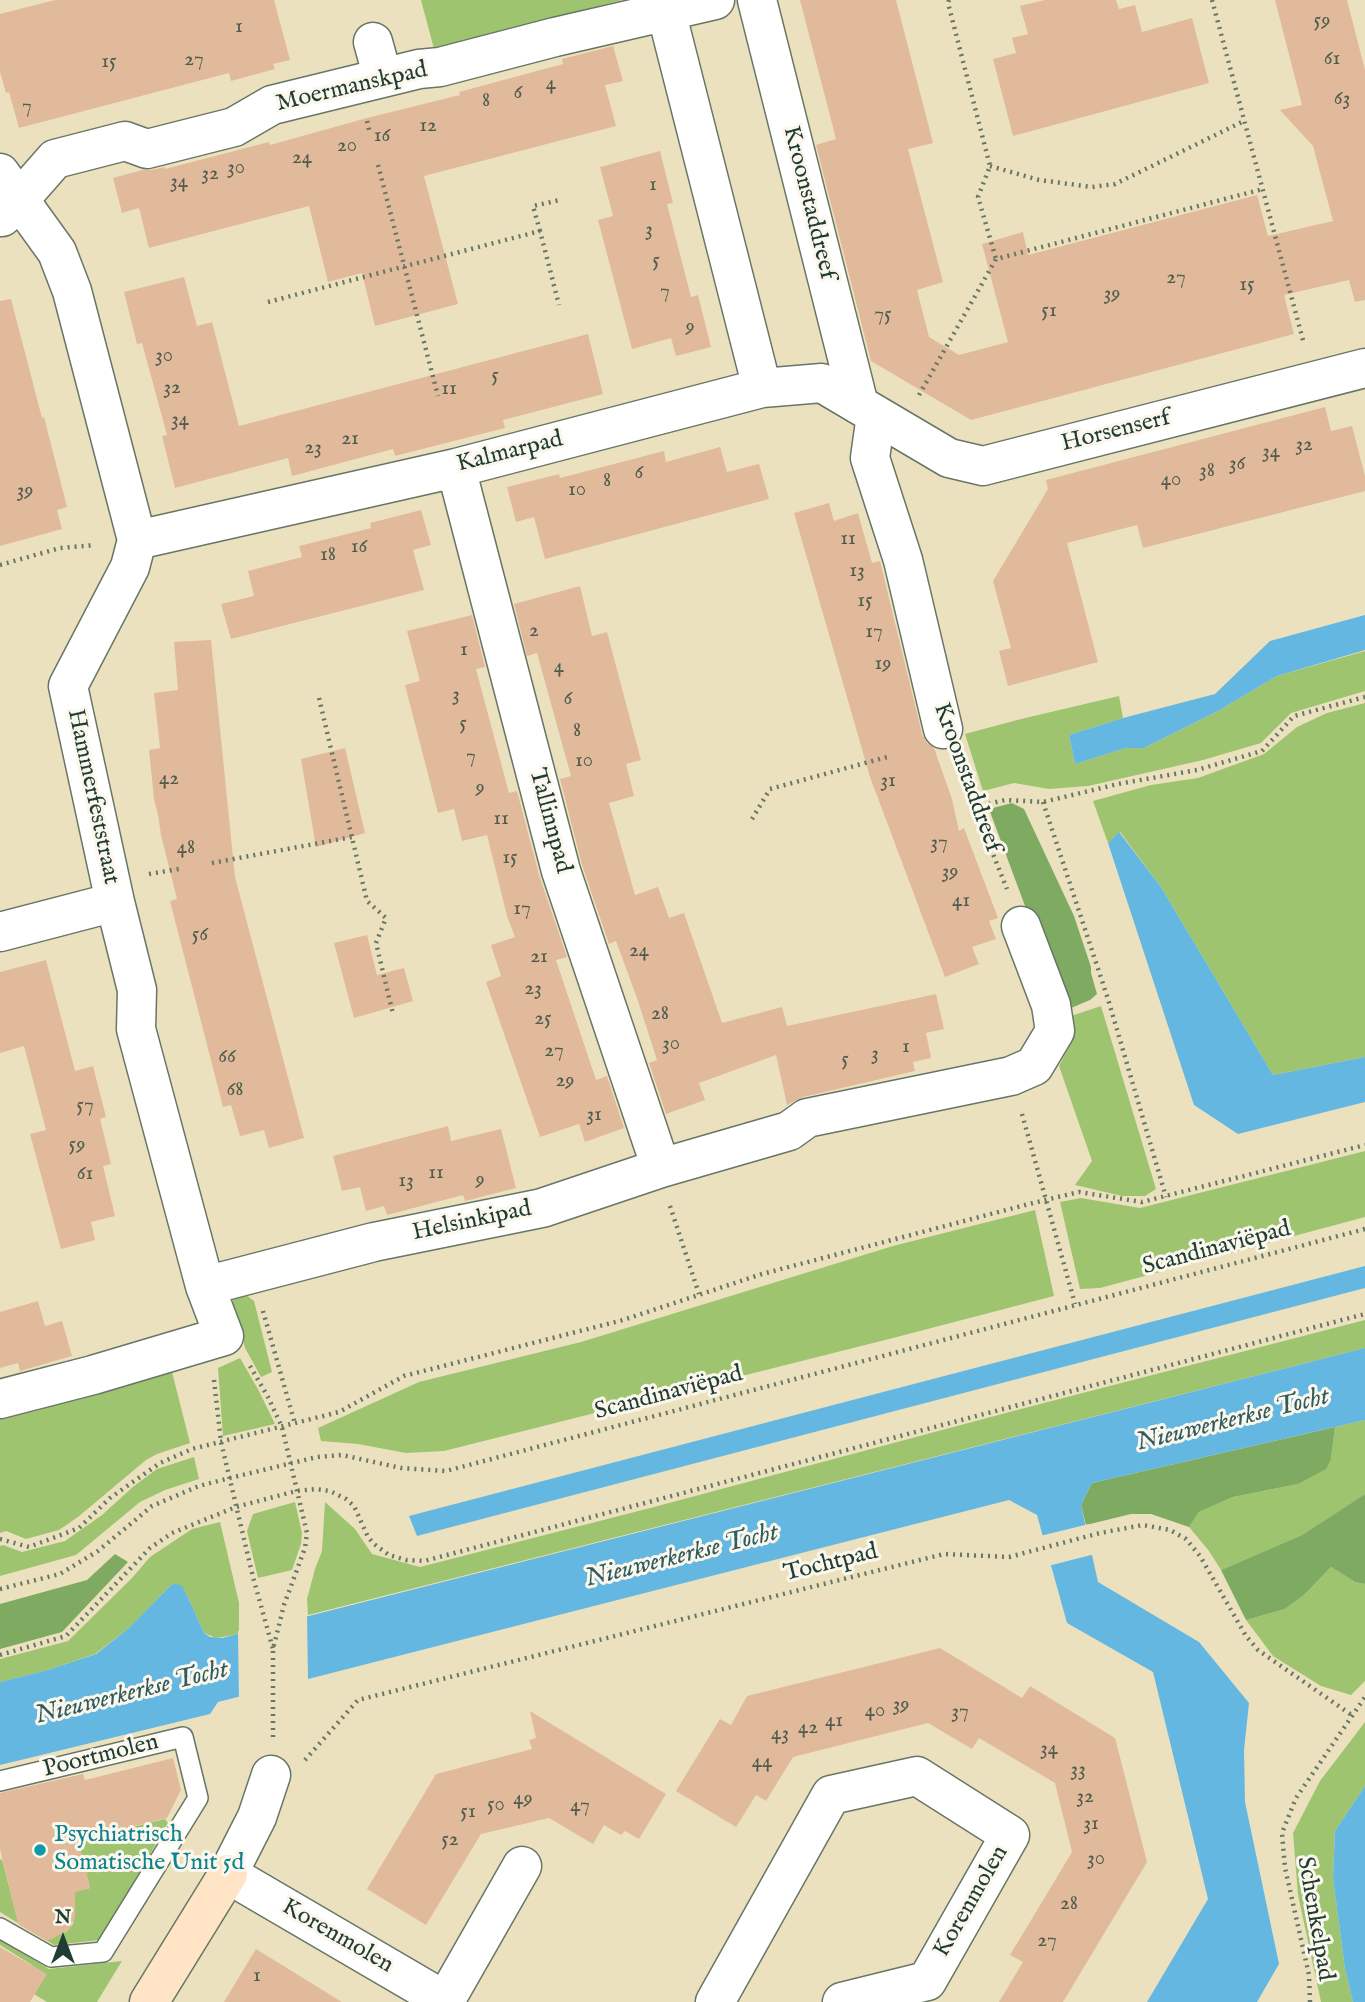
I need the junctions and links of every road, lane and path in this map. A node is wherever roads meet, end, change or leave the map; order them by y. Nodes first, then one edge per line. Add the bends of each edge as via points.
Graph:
1 (715, 0) edge
2 (757, 0) edge
3 (949, 0) edge
4 (1212, 0) edge
5 (666, 12) junction
6 (373, 42) dead end
7 (383, 78) junction
8 (1244, 121) junction
9 (378, 165) dead end
10 (990, 166) junction
11 (1263, 189) junction
12 (6, 197) edge
13 (560, 200) dead end
14 (540, 232) junction
15 (996, 259) junction
16 (404, 266) junction
17 (268, 302) dead end
18 (559, 305) dead end
19 (1365, 368) edge
20 (1313, 382) junction
21 (762, 388) junction
22 (438, 396) dead end
23 (878, 416) junction
24 (456, 468) junction
25 (137, 540) junction
26 (0, 565) edge
27 (1365, 696) edge
28 (319, 698) dead end
29 (943, 729) joint
30 (887, 757) dead end
31 (1043, 802) junction
32 (975, 807) junction
33 (752, 819) dead end
34 (352, 837) junction
35 (212, 863) dead end
36 (115, 902) junction
37 (1021, 926) joint
38 (0, 932) edge
39 (393, 1014) dead end
40 (1011, 1076) junction
41 (1365, 1144) edge
42 (661, 1168) junction
43 (1166, 1197) junction
44 (1047, 1200) junction
45 (1365, 1229) edge
46 (252, 1273) junction
47 (205, 1286) junction
48 (699, 1294) junction
49 (1075, 1305) junction
50 (1365, 1314) edge
51 (224, 1336) junction
52 (0, 1399) edge
53 (295, 1424) junction
54 (282, 1427) junction
55 (222, 1442) junction
56 (290, 1463) junction
57 (230, 1478) junction
58 (296, 1491) junction
59 (236, 1507) junction
60 (0, 1539) edge
61 (0, 1589) edge
62 (274, 1649) junction
63 (0, 1655) edge
64 (1365, 1697) edge
65 (274, 1705) dead end
66 (1353, 1716) junction
67 (271, 1775) joint
68 (0, 1781) edge
69 (522, 1866) dead end
70 (228, 1874) junction
71 (0, 1928) edge
72 (446, 2001) edge
73 (149, 2002) edge
74 (715, 2002) edge
75 (842, 2002) edge
76 (1310, 2002) edge

1 - 5 street, Moermanskpad
2 - 23 street, Kroonstaddreef
3 - 10 path
4 - 8 path
5 - 7 street, Moermanskpad
5 - 21 street
6 - 7 street
7 - 12 street, Moermanskpad via 272,105 234,127 148,149 125,141 55,159
8 - 10 path via 1115,184 1092,187 1039,180
8 - 11 path
9 - 16 path
10 - 15 path via 978,197
11 - 15 path
11 - 20 path
12 - 25 street via 57,252 72,291
13 - 14 path via 533,206
14 - 16 path
14 - 18 path
15 - 23 path
16 - 17 path
16 - 22 path
19 - 20 street, Horsenserf
20 - 23 street, Horsenserf via 983,466 949,458
21 - 23 street, Kalmarpad via 822,383
21 - 24 street, Kalmarpad
23 - 29 street, Kroonstaddreef via 870,457 903,561
24 - 25 street, Kalmarpad
24 - 42 street, Tallinnpad via 561,871
25 - 26 path via 60,548
25 - 36 street, Hammerfeststraat via 130,566 68,686
27 - 31 path via 1294,716 1262,751 1197,770
28 - 34 path
29 - 32 path, Kroonstaddreef
30 - 33 path via 770,789
31 - 32 path via 1005,800
31 - 43 path
32 - 37 path, Kroonstaddreef
34 - 35 path
34 - 39 path via 368,901 386,918 376,943
36 - 38 street
36 - 47 street, Hammerfeststraat via 137,990 136,1029
37 - 40 street via 1051,1005 1055,1031 1034,1066
40 - 42 street, Helsinkipad via 807,1118 789,1131
40 - 44 path
41 - 43 path
42 - 46 street, Helsinkipad via 542,1208 374,1242
42 - 48 path
43 - 44 path via 1142,1202 1079,1192
44 - 48 path
44 - 49 path
45 - 49 path, Scandinaviëpad
46 - 47 street, Helsinkipad
46 - 53 path
47 - 51 street
48 - 53 path via 623,1320 404,1376 339,1412
49 - 56 path, Scandinaviëpad via 446,1471 401,1468 342,1455
50 - 58 path via 424,1561 390,1555 374,1544 346,1499 330,1491
51 - 52 street
51 - 54 path via 247,1362
51 - 55 path via 213,1371
53 - 54 path
54 - 55 path
54 - 56 path
55 - 57 path
55 - 60 path via 160,1463 110,1498 79,1528 29,1547
56 - 57 path, Scandinaviëpad
56 - 58 path
57 - 59 path
57 - 61 path, Scandinaviëpad via 152,1506 98,1552 60,1574
58 - 59 path
58 - 62 path via 306,1543
59 - 62 path
59 - 63 path via 172,1533 150,1548 66,1636
62 - 65 path
64 - 66 path, Schenkelpad
66 - 67 path, Tochtpad via 1258,1650 1186,1539 1170,1530 1143,1525 1009,1557 944,1554 358,1699 305,1761
66 - 76 path, Schenkelpad via 1296,1798 1282,1833
67 - 70 street
68 - 71 lane, Poortmolen via 183,1737 198,1798 103,1952 51,1957
69 - 72 street, Korenmolen
70 - 72 street, Korenmolen
70 - 73 street
74 - 75 street, Korenmolen via 831,1795 917,1776 1010,1835 927,1981

